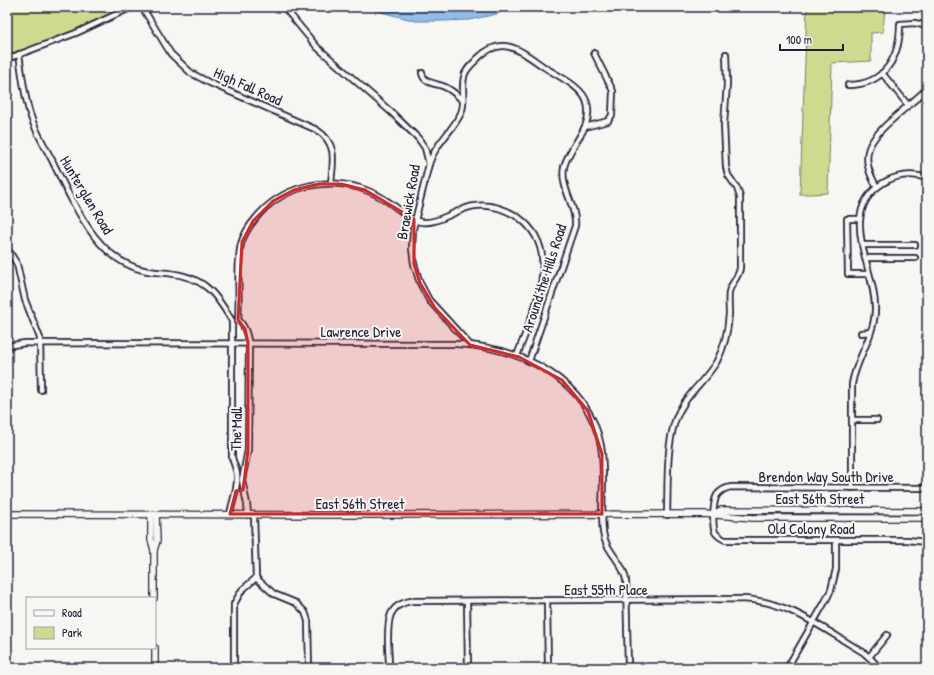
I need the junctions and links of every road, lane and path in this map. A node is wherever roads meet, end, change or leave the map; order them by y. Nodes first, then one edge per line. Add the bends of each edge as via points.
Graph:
1 (132, 7) edge
2 (142, 7) edge
3 (284, 7) edge
4 (927, 26) edge
5 (594, 52) dead end
6 (19, 54) junction
7 (726, 54) dead end
8 (7, 59) edge
9 (422, 73) dead end
10 (882, 73) junction
11 (848, 85) dead end
12 (927, 89) edge
13 (463, 101) junction
14 (908, 105) junction
15 (585, 126) junction
16 (429, 164) junction
17 (927, 178) edge
18 (330, 183) junction
19 (877, 187) junction
20 (414, 219) junction
21 (860, 219) junction
22 (863, 245) junction
23 (915, 245) dead end
24 (7, 248) edge
25 (866, 258) junction
26 (915, 258) dead end
27 (869, 274) junction
28 (238, 320) junction
29 (232, 321) junction
30 (861, 332) dead end
31 (870, 332) junction
32 (41, 343) junction
33 (248, 343) junction
34 (232, 344) junction
35 (470, 345) junction
36 (7, 346) edge
37 (517, 356) junction
38 (529, 361) junction
39 (41, 390) dead end
40 (852, 420) junction
41 (877, 420) dead end
42 (240, 478) junction
43 (852, 488) junction
44 (927, 488) edge
45 (726, 489) joint
46 (236, 490) junction
47 (244, 490) junction
48 (927, 511) edge
49 (7, 514) edge
50 (153, 514) junction
51 (230, 514) junction
52 (602, 514) junction
53 (714, 514) junction
54 (248, 515) junction
55 (254, 515) junction
56 (667, 515) junction
57 (927, 518) edge
58 (836, 540) junction
59 (927, 542) edge
60 (256, 578) junction
61 (154, 597) edge
62 (467, 601) junction
63 (547, 601) junction
64 (627, 601) junction
65 (813, 623) junction
66 (887, 635) dead end
67 (155, 649) edge
68 (869, 657) junction
69 (155, 668) edge
70 (234, 668) edge
71 (309, 668) edge
72 (389, 668) edge
73 (468, 668) edge
74 (548, 668) edge
75 (628, 668) edge
76 (787, 668) edge
77 (879, 668) edge

1 - 6 street via 76,33
2 - 18 street, High Fall Road via 172,54 195,75 317,130 325,136 333,153
3 - 16 street, Braewick Road via 317,47 418,138 425,148
4 - 10 street via 900,24 896,54
5 - 15 street via 612,89 612,115 608,121
6 - 8 street
6 - 29 street, Hunterglen Road via 33,122 60,178 96,238 122,262 131,266 182,275 201,283 217,297
7 - 56 street via 726,168 740,197 740,268 729,292 728,328 720,354 707,375 688,397 674,425 670,444
9 - 13 street via 426,80 446,87
10 - 11 street via 868,82
10 - 14 street
12 - 14 street
13 - 15 street, Around the Hills Road via 463,79 466,70 488,50 497,46 509,46 579,90 588,106
13 - 16 street, Around the Hills Road via 461,114 438,144
14 - 19 street via 878,132 870,145 867,154 868,168
15 - 38 street, Around the Hills Road via 564,170 564,186 574,214 575,226
16 - 20 street, Braewick Road
17 - 19 street via 901,176
18 - 20 street via 370,192
18 - 28 street via 305,186 282,196 263,210 250,226 240,252
19 - 21 street via 866,201
20 - 35 street, Braewick Road via 412,253 420,283 435,308
20 - 37 street via 423,222 434,221 464,208 484,205 508,212 530,228 541,250 543,276
21 - 22 street
21 - 27 street via 847,219 848,274
22 - 23 street
22 - 25 street
24 - 32 street via 18,265 25,300
25 - 26 street
25 - 27 street
27 - 31 street via 875,308
28 - 29 street
28 - 33 street, The Mall via 245,329
29 - 34 street
30 - 31 street
31 - 40 street via 853,378
32 - 34 street, Lawrence Drive
32 - 36 street, Lawrence Drive
32 - 39 street
33 - 34 street, Lawrence Drive
33 - 35 street, Lawrence Drive
33 - 42 street, The Mall via 248,450
34 - 42 street, The Mall via 232,457
35 - 37 street, Lawrence Drive
37 - 38 street, Lawrence Drive
38 - 52 street, Lawrence Drive via 566,384 592,418 602,454
40 - 41 street
40 - 43 street
42 - 46 street, The Mall
42 - 47 street, The Mall
43 - 44 street, Brendon Way South Drive
43 - 45 street, Brendon Way South Drive
45 - 53 street, Old Colony Road via 716,498
46 - 47 street
46 - 51 street, The Mall
47 - 54 street, The Mall
48 - 53 main road, East 56th Street via 721,510
49 - 50 main road, East 56th Street
50 - 51 main road, East 56th Street
50 - 61 main road via 156,541
51 - 54 main road, East 56th Street
52 - 55 main road, East 56th Street
52 - 56 main road, East 56th Street
52 - 64 street, Lawrence Drive via 606,544 625,574
53 - 56 main road, East 56th Street
53 - 57 main road, East 56th Street via 753,518
53 - 58 street, Old Colony Road via 715,531 725,540
54 - 55 main road, East 56th Street
55 - 60 street
58 - 59 street, Old Colony Road
58 - 65 street via 834,581
60 - 70 street via 242,590 234,604
60 - 71 street via 277,596 296,603 305,612 308,621
62 - 63 street, East 55th Place
62 - 72 street, East 55th Place via 411,601 396,608 388,624
62 - 73 street
63 - 64 street, East 55th Place
63 - 74 street
64 - 65 street, East 55th Place via 759,601 787,608
64 - 75 street, Lawrence Drive
65 - 68 street, East 55th Place
65 - 76 street
66 - 68 street
67 - 69 main road
68 - 77 street, East 55th Place

